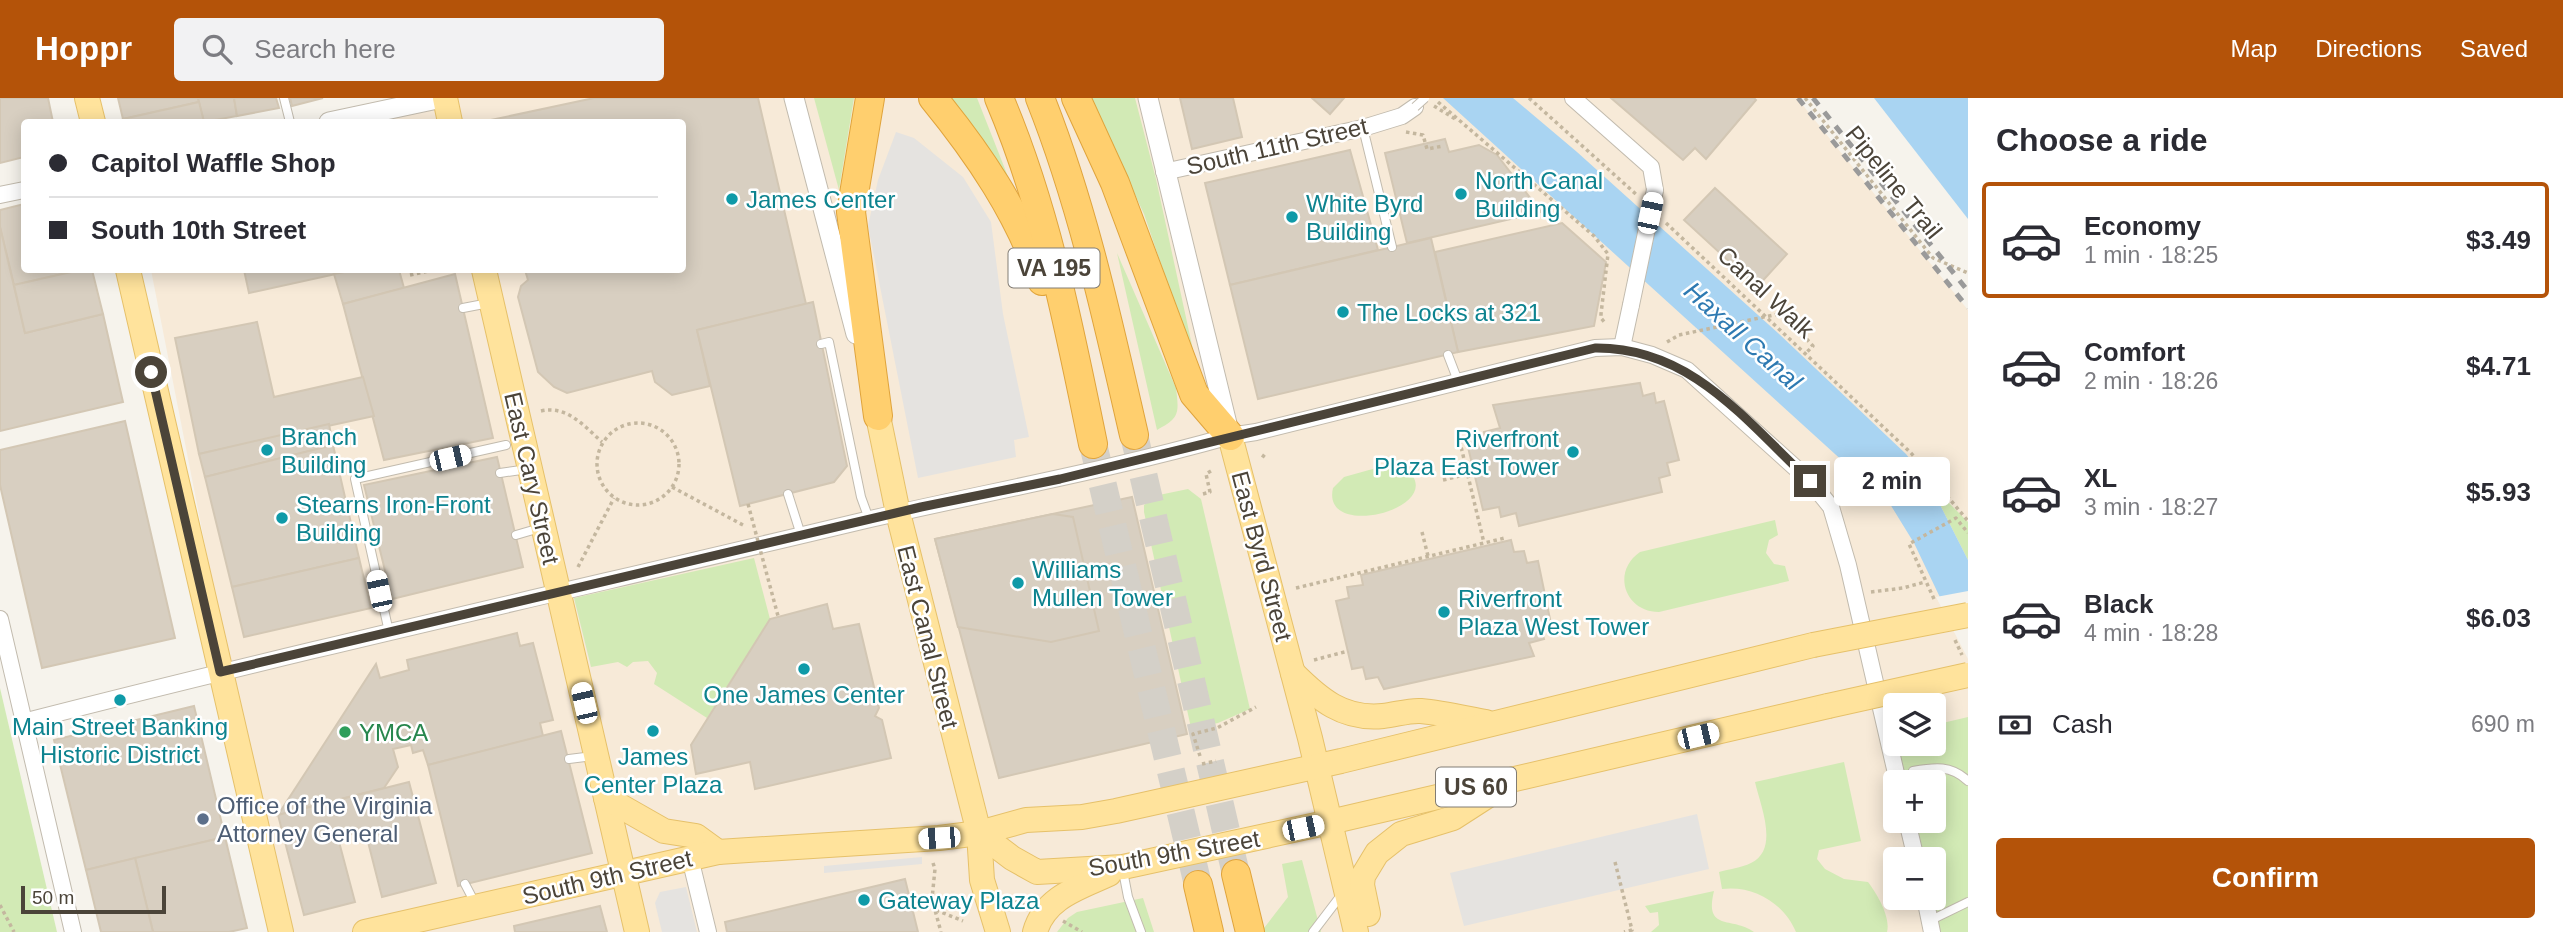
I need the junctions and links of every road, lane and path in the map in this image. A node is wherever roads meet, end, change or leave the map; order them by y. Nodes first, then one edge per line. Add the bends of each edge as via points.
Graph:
1 (87, 98) edge
2 (284, 98) edge
3 (443, 98) edge
4 (793, 98) edge
5 (870, 98) edge
6 (933, 98) edge
7 (999, 98) edge
8 (1040, 98) edge
9 (1076, 98) edge
10 (1148, 98) edge
11 (1434, 98) edge
12 (1530, 98) edge
13 (1573, 98) edge
14 (1805, 98) edge
15 (1420, 102) edge
16 (1448, 114) dead end
17 (92, 119) edge
18 (289, 119) edge
19 (349, 119) edge
20 (449, 119) edge
21 (1462, 123) junction
22 (1363, 128) junction
23 (1404, 132) dead end
24 (1443, 146) dead end
25 (1164, 172) junction
26 (21, 191) edge
27 (0, 195) edge
28 (1638, 197) dead end
29 (1658, 215) dead end
30 (1392, 247) dead end
31 (1968, 272) edge
32 (129, 273) edge
33 (419, 273) edge
34 (485, 273) edge
35 (410, 275) dead end
36 (492, 302) junction
37 (463, 308) dead end
38 (1606, 324) dead end
39 (1679, 335) dead end
40 (821, 344) dead end
41 (1622, 347) junction
42 (1806, 353) junction
43 (1448, 355) dead end
44 (1458, 381) junction
45 (1084, 401) junction
46 (541, 411) dead end
47 (878, 416) junction
48 (1458, 434) dead end
49 (1134, 435) tunnel mouth
50 (1230, 436) junction
51 (602, 442) junction
52 (1093, 444) tunnel mouth
53 (506, 445) dead end
54 (530, 468) junction
55 (1211, 471) dead end
56 (500, 473) dead end
57 (1468, 474) junction
58 (1443, 480) dead end
59 (673, 487) junction
60 (788, 494) dead end
61 (1203, 494) dead end
62 (614, 498) junction
63 (748, 504) dead end
64 (898, 513) junction
65 (869, 519) junction
66 (1968, 521) edge
67 (743, 525) dead end
68 (543, 527) junction
69 (1422, 532) dead end
70 (1968, 533) edge
71 (516, 535) dead end
72 (802, 535) junction
73 (1505, 538) dead end
74 (1484, 543) junction
75 (1428, 556) junction
76 (578, 567) dead end
77 (1926, 581) junction
78 (1296, 588) dead end
79 (1878, 591) dead end
80 (558, 592) junction
81 (1933, 597) dead end
82 (1968, 615) edge
83 (778, 616) dead end
84 (0, 619) edge
85 (389, 632) junction
86 (1348, 651) dead end
87 (1303, 667) junction
88 (220, 672) junction
89 (1968, 675) edge
90 (1256, 707) dead end
91 (23, 722) junction
92 (1497, 723) junction
93 (596, 755) junction
94 (1200, 756) dead end
95 (569, 759) dead end
96 (1216, 761) dead end
97 (1202, 764) dead end
98 (1317, 766) junction
99 (1895, 770) edge
100 (1918, 770) edge
101 (1514, 778) junction
102 (1968, 781) edge
103 (606, 798) junction
104 (1330, 822) junction
105 (979, 833) junction
106 (719, 852) junction
107 (690, 858) junction
108 (1615, 862) dead end
109 (933, 863) dead end
110 (1123, 867) junction
111 (623, 872) junction
112 (1236, 874) tunnel mouth
113 (464, 884) dead end
114 (1198, 885) tunnel mouth
115 (1346, 889) junction
116 (1004, 892) dead end
117 (1968, 902) edge
118 (0, 905) edge
119 (476, 906) junction
120 (1029, 908) dead end
121 (935, 909) junction
122 (1060, 919) dead end
123 (963, 922) dead end
124 (1930, 927) edge
125 (15, 932) edge
126 (73, 932) edge
127 (281, 932) edge
128 (365, 932) edge
129 (636, 932) edge
130 (708, 932) edge
131 (941, 932) edge
132 (998, 932) edge
133 (1035, 932) edge
134 (1082, 932) edge
135 (1141, 932) edge
136 (1209, 932) edge
137 (1250, 932) edge
138 (1313, 932) edge
139 (1356, 932) edge
140 (1372, 932) edge
141 (1624, 932) edge

1 - 17 main road
2 - 18 lane
3 - 19 street
3 - 20 main road
4 - 47 street, East Canal Street
5 - 47 highway via 851,212
6 - 45 highway via 997,186 1032,252
7 - 45 highway, VA 195 via 1046,232
8 - 49 highway, VA 195 via 1100,291
9 - 50 highway via 1115,183 1194,394
10 - 25 street, East Byrd Street
11 - 21 path
12 - 28 path
13 - 41 street, bridge via 1651,167 1655,190
14 - 31 path, Pipeline Trail via 1933,258
15 - 22 street, South 11th Street via 1402,116
16 - 21 path
21 - 38 path via 1594,236 1608,254 1601,318
22 - 25 street, South 11th Street
22 - 30 lane
23 - 24 path via 1423,135 1427,149
25 - 50 street, East Byrd Street
26 - 27 street
29 - 42 path, Canal Walk
32 - 88 main road
33 - 35 path
34 - 36 main road, East Cary Street
36 - 37 lane
36 - 54 main road, East Cary Street
39 - 42 path, bridge via 1783,313 1813,346
40 - 65 lane via 829,342
41 - 44 street via 1595,348
41 - 99 street via 1687,370 1810,481 1831,507
42 - 66 path, Canal Walk via 1911,453
43 - 44 lane
44 - 50 street
45 - 52 highway, VA 195
46 - 51 path via 564,411
47 - 64 main road, East Canal Street
48 - 57 path
50 - 64 street
50 - 87 main road, East Byrd Street
51 - 59 path via 635,423 660,429 676,449 679,462
51 - 62 path via 597,454 599,479
53 - 85 lane via 355,479
54 - 56 lane
54 - 68 main road, East Cary Street
55 - 61 path via 1206,474 1210,492
57 - 58 path
57 - 74 path
59 - 62 path via 664,497 639,506
59 - 67 path
60 - 72 lane
62 - 76 path
63 - 83 path, bridge
64 - 65 street
64 - 105 main road, East Canal Street
65 - 72 street
68 - 71 lane
68 - 80 main road, East Cary Street
69 - 75 path
70 - 77 path via 1956,518 1909,544
72 - 80 street
73 - 74 path
74 - 75 path
75 - 78 path
77 - 79 path
77 - 81 path
80 - 85 street
80 - 93 main road, East Cary Street
82 - 92 main road, South 9th Street / US 60, bridge via 1813,645
84 - 91 street
85 - 88 street
86 - 87 path
87 - 92 main road via 1323,701 1353,715 1378,717 1418,710
87 - 98 main road, East Byrd Street
88 - 91 street
88 - 127 main road
89 - 101 main road, South 9th Street / US 60, bridge
90 - 94 path via 1194,734
91 - 126 street
92 - 98 main road, South 9th Street / US 60
93 - 95 lane
93 - 103 main road, East Cary Street
96 - 97 path
98 - 104 main road, East Byrd Street
98 - 105 main road, South 9th Street / US 60 via 1116,811 1026,820
100 - 102 lane via 1949,768
101 - 104 main road, South 9th Street / US 60
101 - 140 main road via 1453,818 1401,834 1377,853 1362,885
103 - 106 main road via 664,831 696,836
103 - 111 main road, East Cary Street
104 - 110 main road, South 9th Street / US 60
104 - 115 main road, East Byrd Street
105 - 106 main road, South 9th Street / US 60
105 - 110 main road, South 9th Street via 1037,872
105 - 132 main road, East Canal Street via 982,880
106 - 107 main road, South 9th Street / US 60
107 - 111 main road, South 9th Street / US 60
107 - 130 street
108 - 141 path via 1632,930
109 - 121 path
110 - 133 main road, US 60 via 1058,898 1041,915
110 - 135 lane
111 - 119 main road, South 9th Street
111 - 129 main road, East Cary Street
112 - 137 highway
113 - 119 lane
114 - 136 highway
115 - 138 lane
115 - 139 main road, East Byrd Street
116 - 120 path
117 - 124 lane
118 - 125 path
119 - 128 main road, South 9th Street
121 - 123 path
121 - 131 path
122 - 134 path

